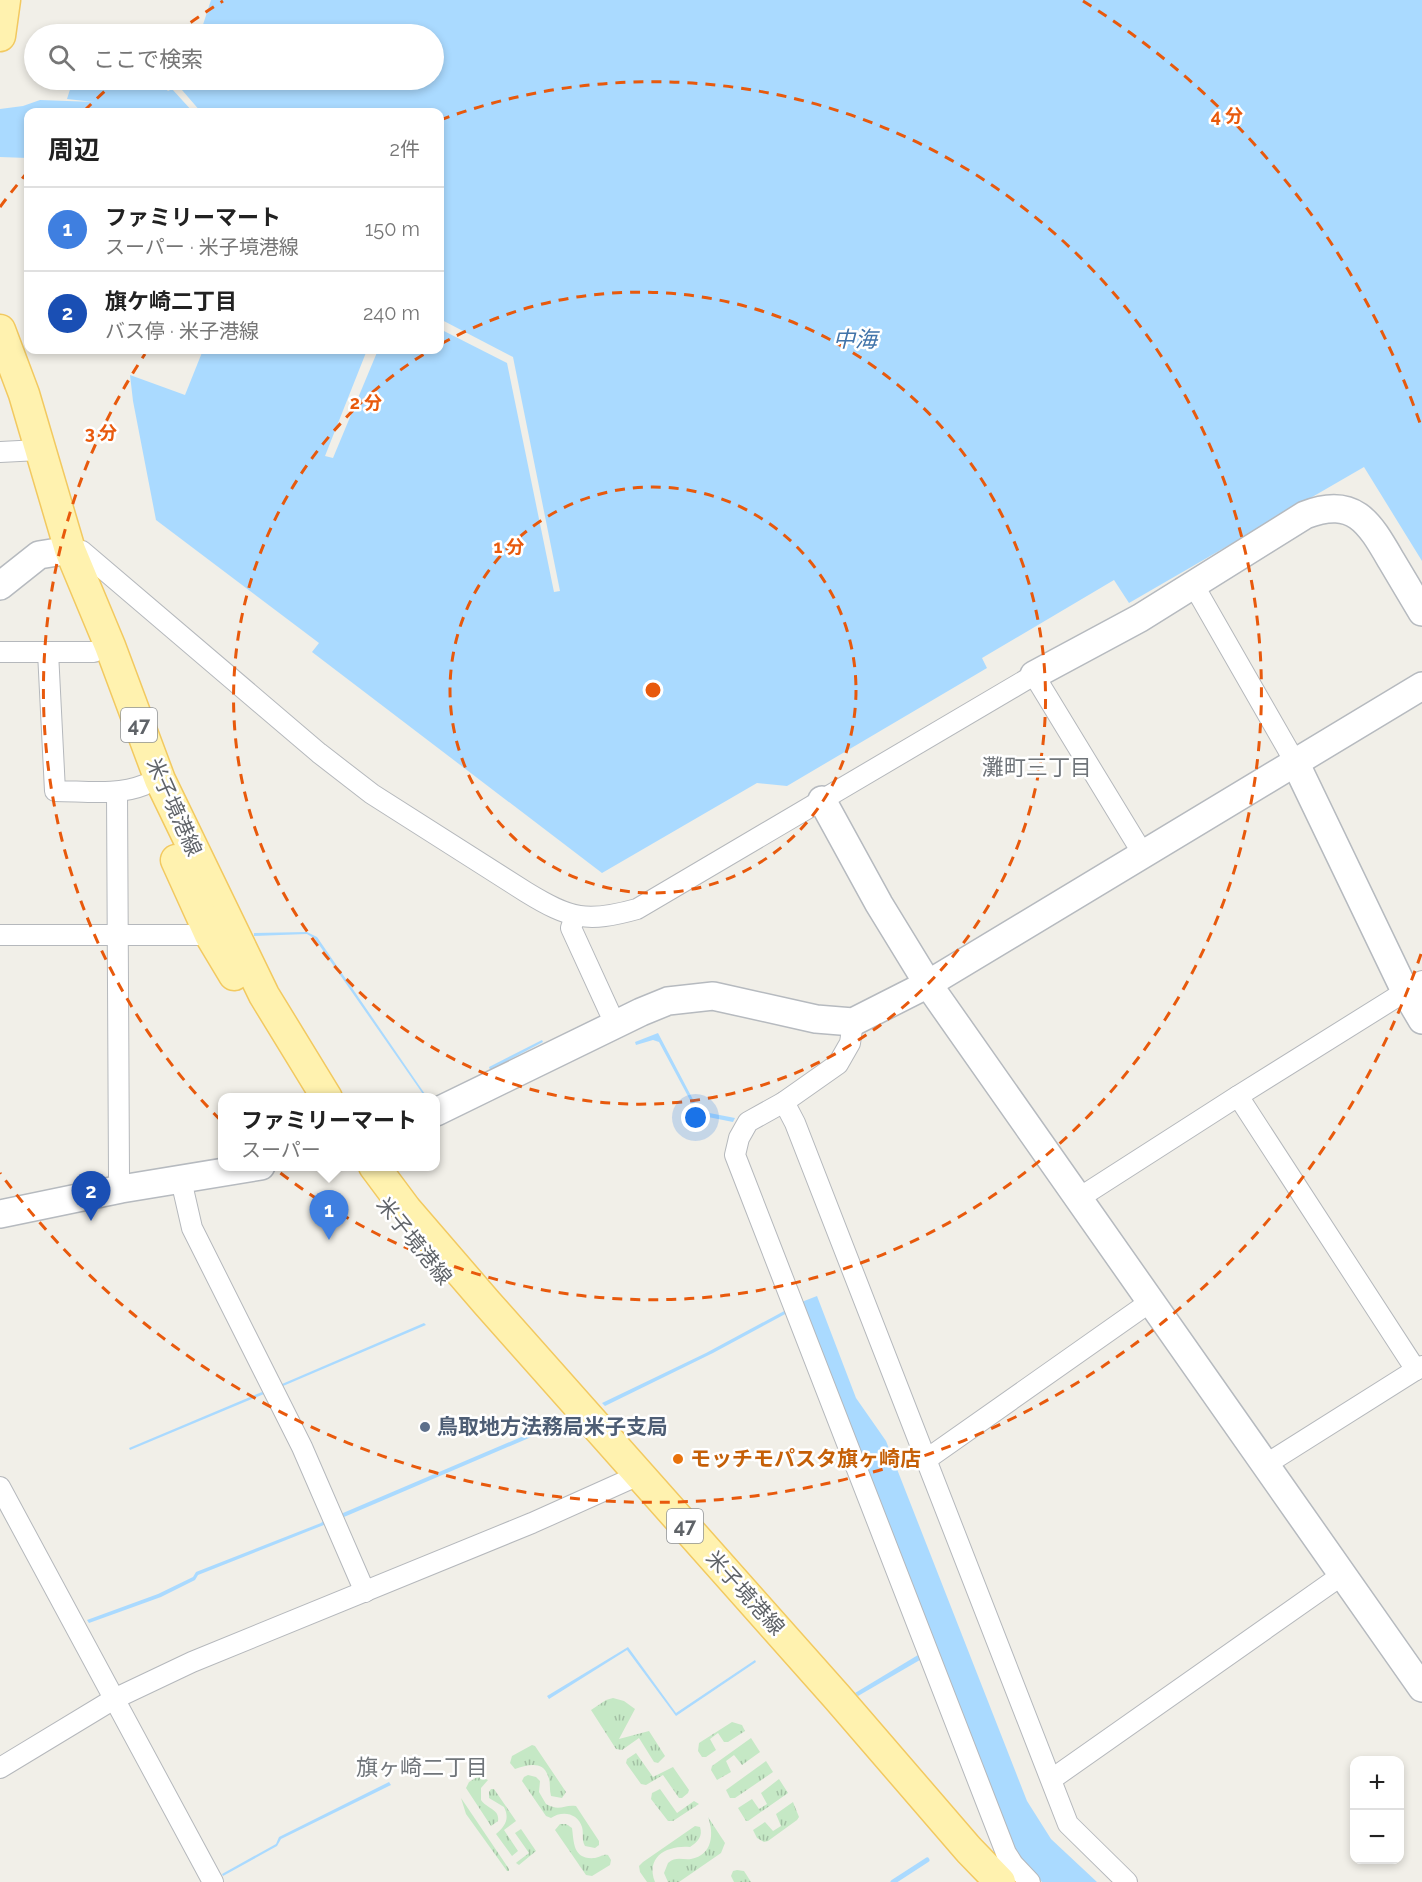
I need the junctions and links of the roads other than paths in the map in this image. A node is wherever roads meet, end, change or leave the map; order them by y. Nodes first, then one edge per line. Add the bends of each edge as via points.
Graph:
1 (5, 0) edge
2 (0, 36) edge
3 (0, 333) edge
4 (0, 383) edge
5 (21, 451) edge
6 (64, 551) junction
7 (1193, 584) junction
8 (0, 586) edge
9 (1422, 612) edge
10 (0, 652) edge
11 (48, 652) junction
12 (94, 652) junction
13 (1034, 675) junction
14 (1422, 686) edge
15 (1294, 762) junction
16 (130, 788) junction
17 (822, 800) junction
18 (1143, 854) junction
19 (575, 916) junction
20 (0, 935) edge
21 (118, 935) junction
22 (210, 935) junction
23 (928, 984) junction
24 (1414, 986) edge
25 (1422, 1020) edge
26 (853, 1022) junction
27 (615, 1024) junction
28 (307, 1093) edge
29 (324, 1093) edge
30 (1238, 1096) junction
31 (784, 1102) junction
32 (440, 1110) edge
33 (236, 1171) edge
34 (357, 1171) edge
35 (377, 1171) edge
36 (181, 1180) junction
37 (121, 1190) junction
38 (1079, 1198) junction
39 (0, 1214) edge
40 (1150, 1302) junction
41 (1419, 1368) edge
42 (927, 1459) junction
43 (1266, 1465) junction
44 (632, 1478) junction
45 (0, 1487) edge
46 (1342, 1575) junction
47 (365, 1592) junction
48 (1422, 1688) edge
49 (114, 1699) junction
50 (0, 1768) edge
51 (1052, 1779) junction
52 (213, 1882) edge
53 (974, 1882) edge
54 (1000, 1882) edge
55 (1030, 1882) edge
56 (1127, 1882) edge

1 - 2 main road
3 - 5 main road, 米子境港線 / 47 via 24,394
4 - 5 main road, 米子境港線 / 47
5 - 6 main road, 米子境港線 / 47
6 - 8 street via 39,555
6 - 12 main road, 米子境港線 / 47
6 - 19 street via 82,551 372,794 549,906
6 - 29 main road, 米子境港線 / 47 via 110,646 160,780 264,995
7 - 9 street via 1305,515 1332,508 1352,512 1372,527
7 - 13 street via 1140,618
7 - 15 street
10 - 11 street
11 - 12 street
11 - 16 street via 55,791
12 - 16 main road, 米子境港線 / 47
13 - 17 street
13 - 18 street
14 - 15 street
15 - 18 street
15 - 24 street
16 - 21 street
16 - 22 main road, 米子境港線 / 47
17 - 19 street via 637,909 607,917
17 - 23 street
18 - 23 street
19 - 27 street via 571,928
20 - 21 street
21 - 22 street
21 - 37 street
22 - 28 main road, 米子境港線 / 47
23 - 26 street
23 - 38 street
24 - 25 street
24 - 30 street
26 - 27 street via 816,1019 713,996 668,1001
26 - 31 street via 850,1043 838,1064
27 - 32 street
30 - 38 street
30 - 41 street
31 - 42 street
31 - 55 street via 748,1122 735,1155 1006,1853
33 - 36 street
34 - 44 main road, 米子境港線 / 47 via 476,1318
35 - 44 main road, 米子境港線 / 47
36 - 37 street
36 - 47 street via 192,1228 302,1447
37 - 39 street
38 - 40 street
40 - 42 street
40 - 43 street
41 - 43 street
42 - 51 street
43 - 46 street
44 - 47 street
44 - 53 main road, 米子境港線 / 47
44 - 54 main road, 米子境港線 / 47 via 837,1697
45 - 49 street
46 - 48 street
46 - 51 street
47 - 49 street via 192,1662
49 - 50 street
49 - 52 street
51 - 56 street via 1068,1824

